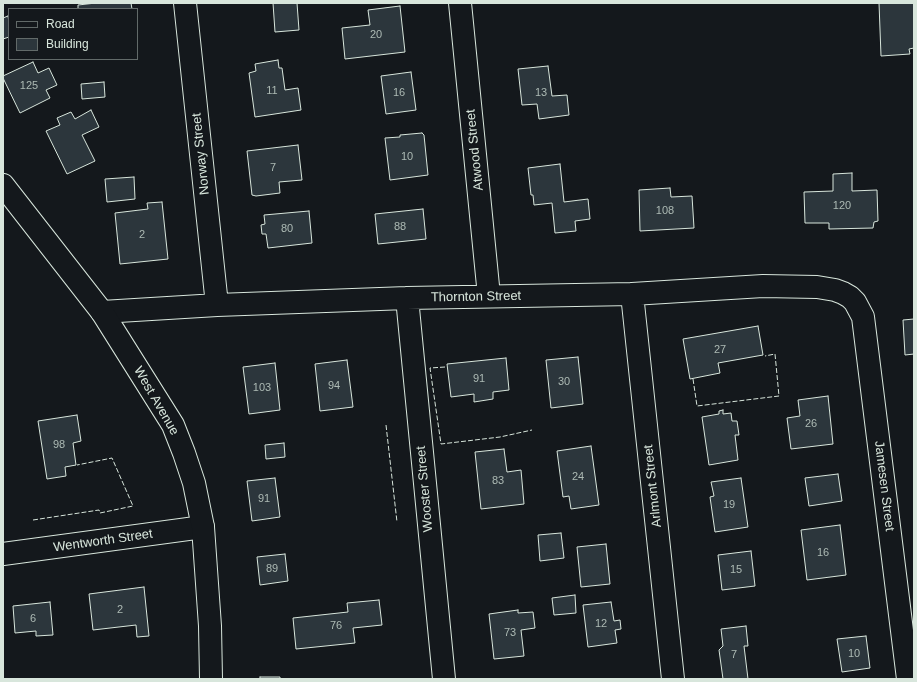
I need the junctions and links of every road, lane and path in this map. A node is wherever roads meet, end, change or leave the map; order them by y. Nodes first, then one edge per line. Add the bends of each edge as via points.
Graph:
1 (185, 3) edge
2 (460, 3) edge
3 (3, 186) edge
4 (632, 294) junction
5 (489, 296) junction
6 (850, 297) joint
7 (407, 298) junction
8 (217, 305) junction
9 (102, 312) junction
10 (203, 527) junction
11 (3, 554) edge
12 (211, 679) edge
13 (444, 679) edge
14 (673, 679) edge
15 (908, 679) edge

1 - 8 street, Norway Street
2 - 5 street, Atwood Street
3 - 9 street, West Avenue
4 - 5 street, Thornton Street
4 - 6 street, Thornton Street via 764,286 817,287 835,290
4 - 14 street, Arlmont Street
5 - 7 street, Thornton Street
6 - 15 street, Jamesen Street via 863,317
7 - 8 street, Thornton Street
7 - 13 street, Wooster Street
8 - 9 street, Thornton Street
9 - 10 street, West Avenue via 174,425 194,483
10 - 11 street, Wentworth Street
10 - 12 street, West Avenue

